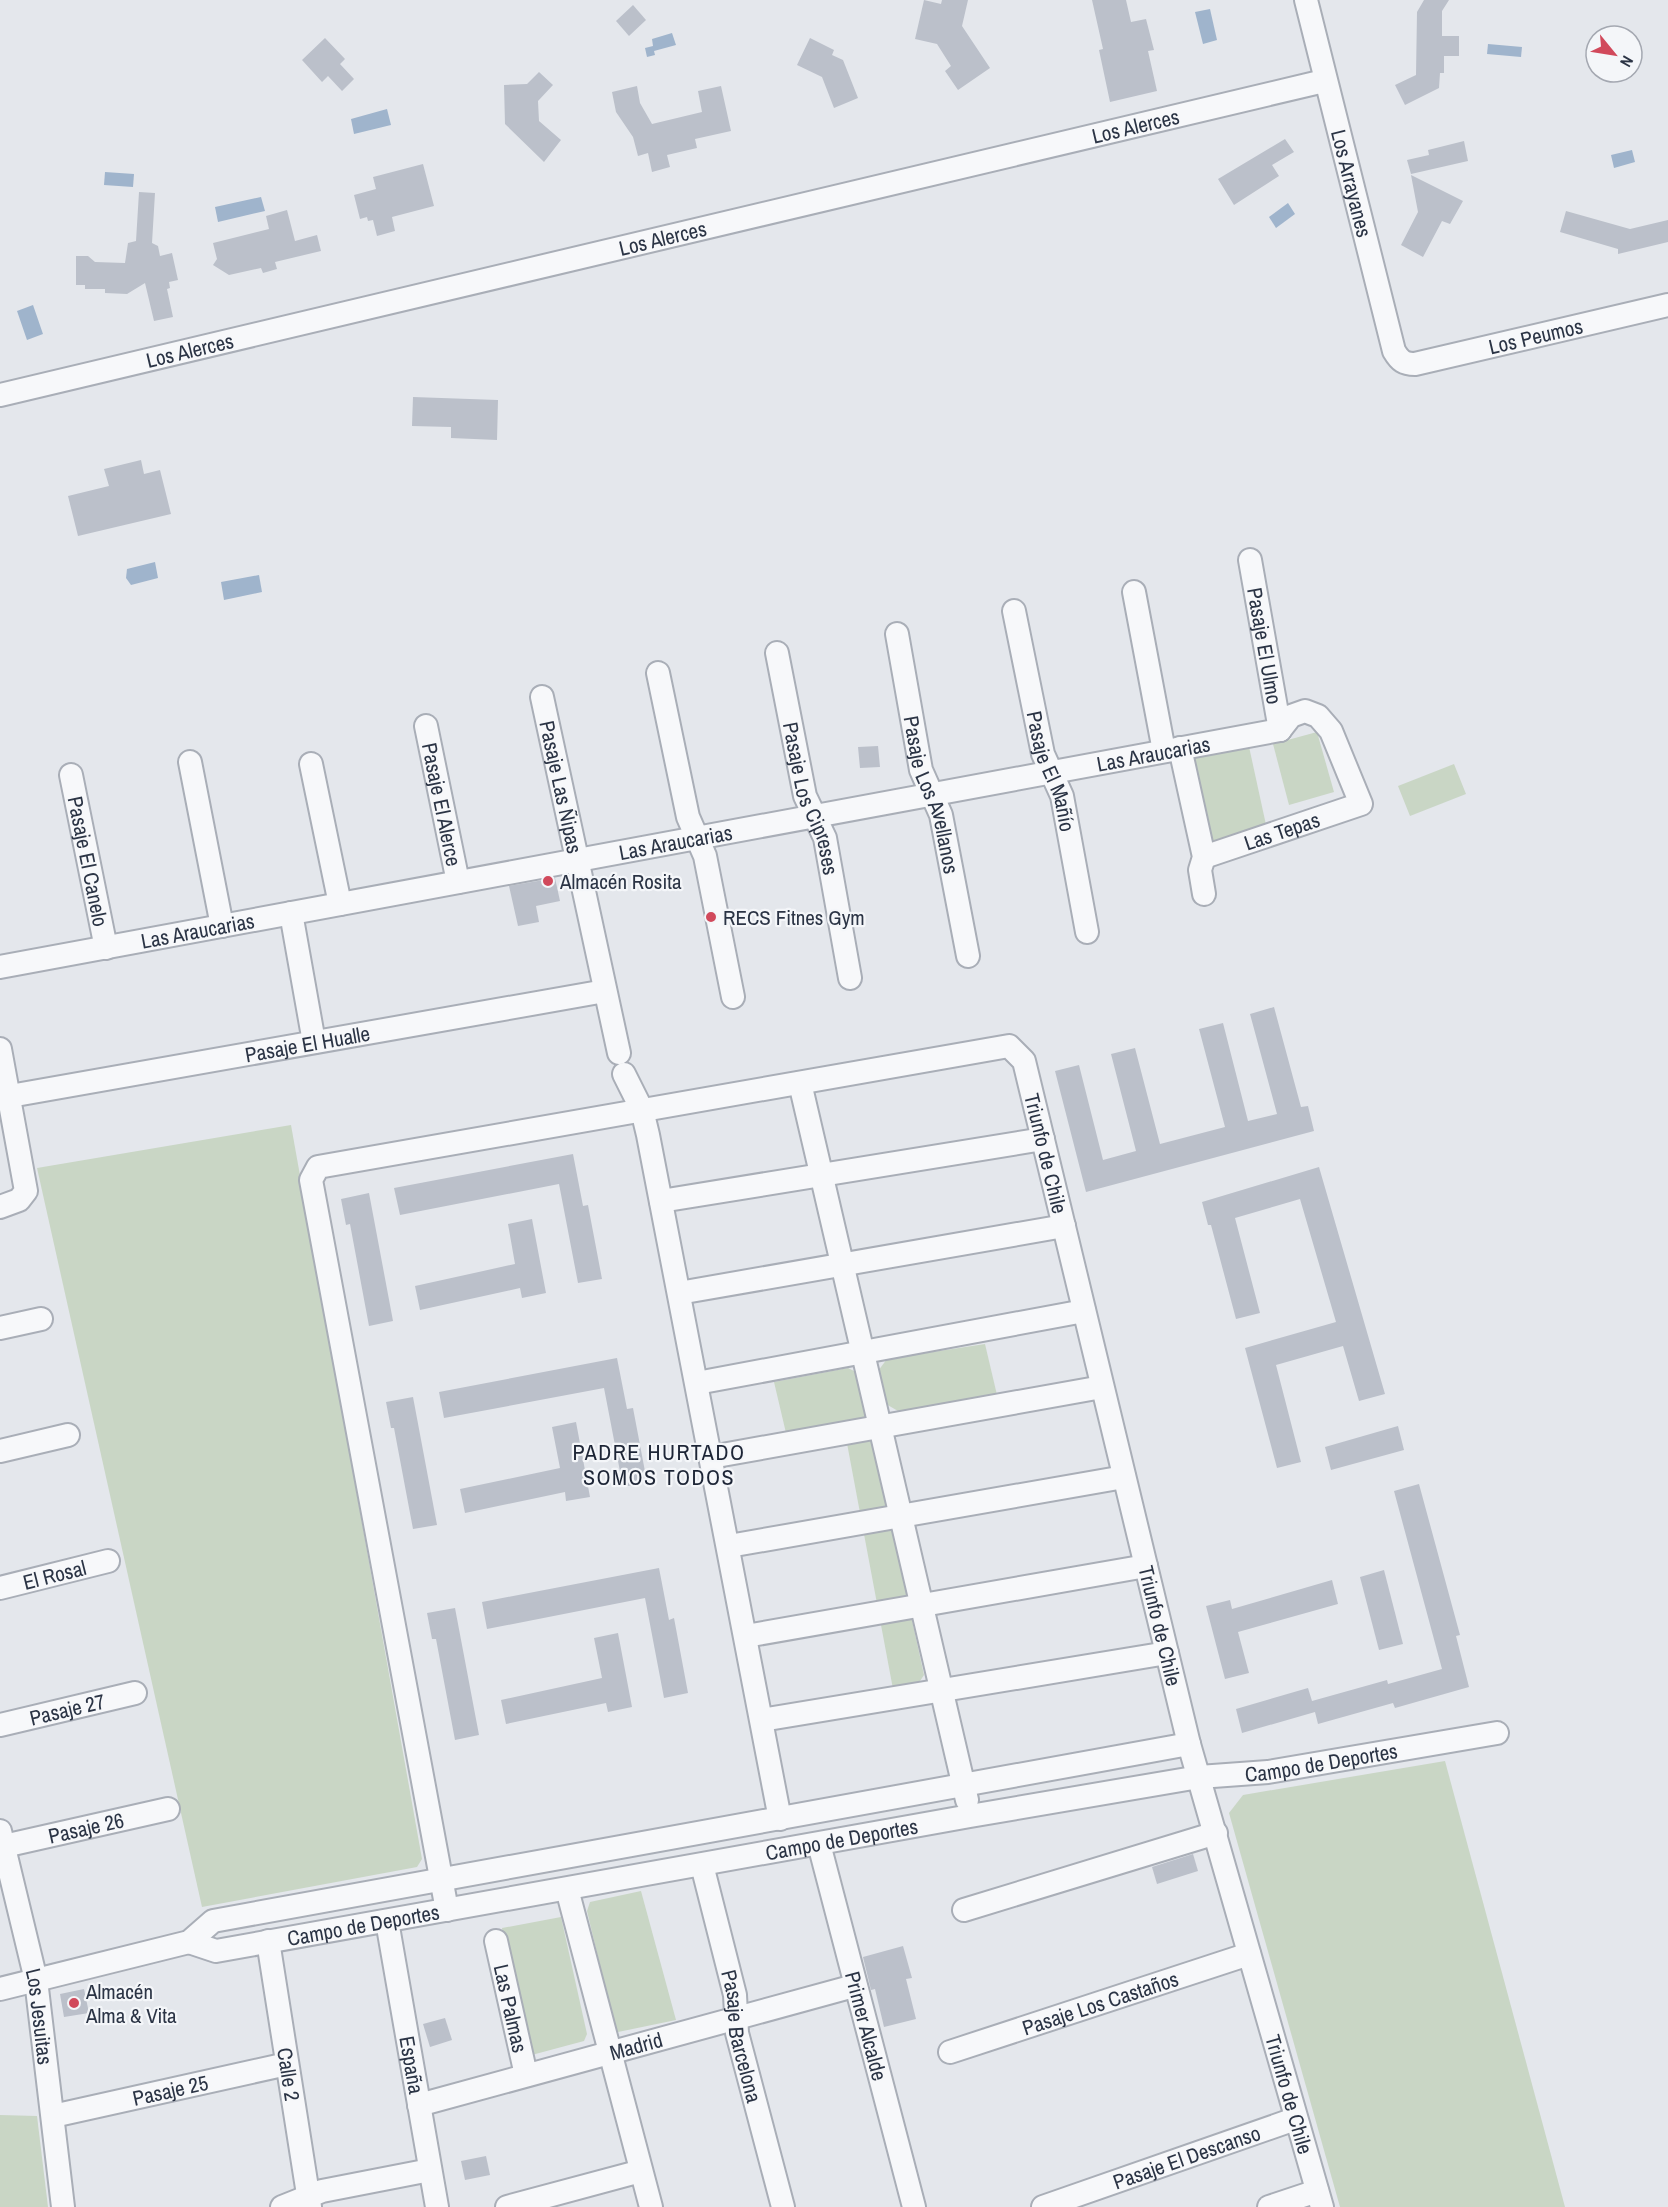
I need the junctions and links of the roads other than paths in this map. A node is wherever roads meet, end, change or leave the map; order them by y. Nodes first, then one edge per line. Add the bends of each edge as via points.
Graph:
1 (1306, 0) edge
2 (1324, 81) junction
3 (1668, 304) edge
4 (1403, 363) joint
5 (0, 394) edge
6 (1250, 560) dead end
7 (1134, 592) dead end
8 (1014, 611) dead end
9 (897, 634) dead end
10 (777, 653) dead end
11 (658, 673) dead end
12 (542, 697) dead end
13 (426, 726) dead end
14 (1280, 730) junction
15 (1172, 750) junction
16 (190, 762) dead end
17 (311, 764) dead end
18 (1051, 772) junction
19 (71, 775) dead end
20 (932, 794) junction
21 (814, 816) junction
22 (697, 838) junction
23 (1204, 857) junction
24 (578, 860) junction
25 (458, 882) junction
26 (1204, 894) dead end
27 (340, 904) junction
28 (291, 913) junction
29 (222, 926) junction
30 (1087, 933) dead end
31 (106, 948) junction
32 (968, 956) dead end
33 (0, 967) edge
34 (850, 978) dead end
35 (605, 991) junction
36 (733, 998) dead end
37 (314, 1042) junction
38 (0, 1049) edge
39 (800, 1083) junction
40 (10, 1096) junction
41 (642, 1110) junction
42 (1043, 1139) junction
43 (821, 1175) junction
44 (661, 1201) junction
45 (0, 1207) edge
46 (1064, 1226) junction
47 (842, 1265) junction
48 (679, 1293) junction
49 (1084, 1311) junction
50 (41, 1318) dead end
51 (0, 1328) edge
52 (863, 1352) junction
53 (697, 1383) junction
54 (1102, 1387) junction
55 (880, 1427) junction
56 (68, 1435) dead end
57 (0, 1451) edge
58 (711, 1457) junction
59 (1124, 1477) junction
60 (901, 1516) junction
61 (729, 1546) junction
62 (108, 1561) dead end
63 (1146, 1566) junction
64 (0, 1588) edge
65 (922, 1605) junction
66 (746, 1636) junction
67 (1167, 1653) junction
68 (942, 1690) junction
69 (135, 1693) dead end
70 (762, 1720) junction
71 (0, 1725) edge
72 (1497, 1733) dead end
73 (1189, 1744) junction
74 (1199, 1777) junction
75 (964, 1787) junction
76 (168, 1809) dead end
77 (970, 1816) junction
78 (780, 1819) junction
79 (1216, 1833) junction
80 (2, 1838) edge
81 (819, 1844) junction
82 (702, 1865) junction
83 (441, 1878) junction
84 (567, 1889) junction
85 (447, 1910) junction
86 (964, 1910) dead end
87 (387, 1921) junction
88 (268, 1941) junction
89 (496, 1941) dead end
90 (189, 1942) junction
91 (1249, 1954) junction
92 (36, 1980) junction
93 (855, 1986) junction
94 (0, 1989) edge
95 (736, 2019) junction
96 (951, 2052) dead end
97 (609, 2053) junction
98 (287, 2064) junction
99 (526, 2075) junction
100 (419, 2105) junction
101 (53, 2116) junction
102 (1295, 2119) junction
103 (430, 2170) junction
104 (641, 2171) junction
105 (1319, 2199) edge
106 (309, 2202) edge
107 (63, 2207) edge
108 (282, 2207) edge
109 (437, 2207) edge
110 (507, 2207) edge
111 (651, 2207) edge
112 (783, 2207) edge
113 (914, 2207) edge
114 (1043, 2207) edge
115 (1269, 2207) edge

1 - 2 street, Los Arrayanes
2 - 4 street, Los Arrayanes via 1394,351
2 - 5 street, Los Alerces
3 - 4 street, Los Peumos via 1415,364
6 - 14 street, Pasaje El Ulmo
7 - 15 street
8 - 18 street, Pasaje El Mañío via 1043,754
9 - 20 street, Pasaje Los Avellanos via 921,770
10 - 21 street, Pasaje Los Cipreses via 805,796
11 - 22 street via 688,817
12 - 24 street, Pasaje Las Ñipas
13 - 25 street, Pasaje El Alerce
14 - 15 street, Las Araucarias
14 - 23 street, Las Tepas via 1291,716 1305,711 1325,722 1361,804
15 - 18 street, Las Araucarias
15 - 23 street
16 - 29 street
17 - 27 street
18 - 20 street, Las Araucarias
18 - 30 street, Pasaje El Mañío via 1062,796
19 - 31 street, Pasaje El Canelo
20 - 21 street, Las Araucarias
20 - 32 street, Pasaje Los Avellanos via 941,815
21 - 22 street, Las Araucarias
21 - 34 street, Pasaje Los Cipreses via 825,838
22 - 24 street, Las Araucarias
22 - 36 street via 705,856
23 - 26 street via 1200,870
24 - 25 street, Las Araucarias
24 - 35 street, Pasaje Las Ñipas
25 - 27 street, Las Araucarias
27 - 28 street, Las Araucarias
28 - 29 street, Las Araucarias
28 - 37 street
29 - 31 street, Las Araucarias
31 - 33 street, Las Araucarias
35 - 37 street, Pasaje El Hualle
35 - 41 street, Pasaje Las Ñipas via 621,1063
37 - 40 street, Pasaje El Hualle
38 - 40 street
39 - 41 street
39 - 42 street, Triunfo de Chile via 1009,1046 1024,1061
39 - 43 street
40 - 45 street via 26,1191 19,1200
41 - 44 street, Pasaje Las Ñipas
41 - 83 street via 318,1167 312,1180
42 - 43 street
42 - 46 street, Triunfo de Chile
43 - 44 street
43 - 47 street
44 - 48 street, Pasaje Las Ñipas
46 - 47 street
46 - 49 street, Triunfo de Chile
47 - 48 street
47 - 52 street
48 - 53 street, Pasaje Las Ñipas
49 - 52 street
49 - 54 street, Triunfo de Chile
50 - 51 street
52 - 53 street
52 - 55 street
53 - 58 street, Pasaje Las Ñipas
54 - 55 street
54 - 59 street, Triunfo de Chile
55 - 58 street
55 - 60 street
56 - 57 street
58 - 61 street, Pasaje Las Ñipas
59 - 60 street
59 - 63 street, Triunfo de Chile
60 - 61 street
60 - 65 street
61 - 66 street, Pasaje Las Ñipas
62 - 64 street, El Rosal
63 - 65 street
63 - 67 street, Triunfo de Chile
65 - 66 street
65 - 68 street
66 - 70 street, Pasaje Las Ñipas
67 - 68 street
67 - 73 street, Triunfo de Chile
68 - 70 street
68 - 75 street
69 - 71 street, Pasaje 27
70 - 78 street, Pasaje Las Ñipas
72 - 74 street, Campo de Deportes via 1268,1772
73 - 74 street, Triunfo de Chile
73 - 75 street, Campo de Deportes
74 - 77 street, Campo de Deportes
74 - 79 street, Triunfo de Chile
75 - 77 street
75 - 78 street, Campo de Deportes
76 - 80 street, Pasaje 26
77 - 81 street, Campo de Deportes
78 - 83 street, Campo de Deportes
79 - 86 street
79 - 91 street, Triunfo de Chile
80 - 92 street, Los Jesuitas
81 - 82 street, Campo de Deportes
81 - 93 street, Primer Alcalde
82 - 84 street, Campo de Deportes
82 - 95 street, Pasaje Barcelona via 735,1995
83 - 85 street
83 - 90 street, Campo de Deportes via 213,1921
84 - 85 street, Campo de Deportes
84 - 97 street
85 - 87 street, Campo de Deportes
87 - 88 street, Campo de Deportes
87 - 100 street, España
88 - 90 street, Campo de Deportes via 216,1952
88 - 98 street, Calle 2
89 - 99 street, Las Palmas
90 - 92 street, Campo de Deportes
91 - 96 street, Pasaje Los Castaños
91 - 102 street, Triunfo de Chile
92 - 94 street, Campo de Deportes
92 - 101 street, Los Jesuitas
93 - 95 street, Madrid
93 - 113 street, Primer Alcalde
95 - 97 street, Madrid
95 - 112 street, Pasaje Barcelona
97 - 99 street, Madrid
97 - 104 street
98 - 101 street, Pasaje 25
98 - 106 street, Calle 2
99 - 100 street, Madrid
100 - 103 street, España
101 - 107 street, Los Jesuitas
102 - 105 street, Triunfo de Chile
102 - 114 street, Pasaje El Descanso
103 - 106 street via 322,2191
103 - 109 street, España
104 - 110 street
104 - 111 street
105 - 115 street
106 - 108 street

